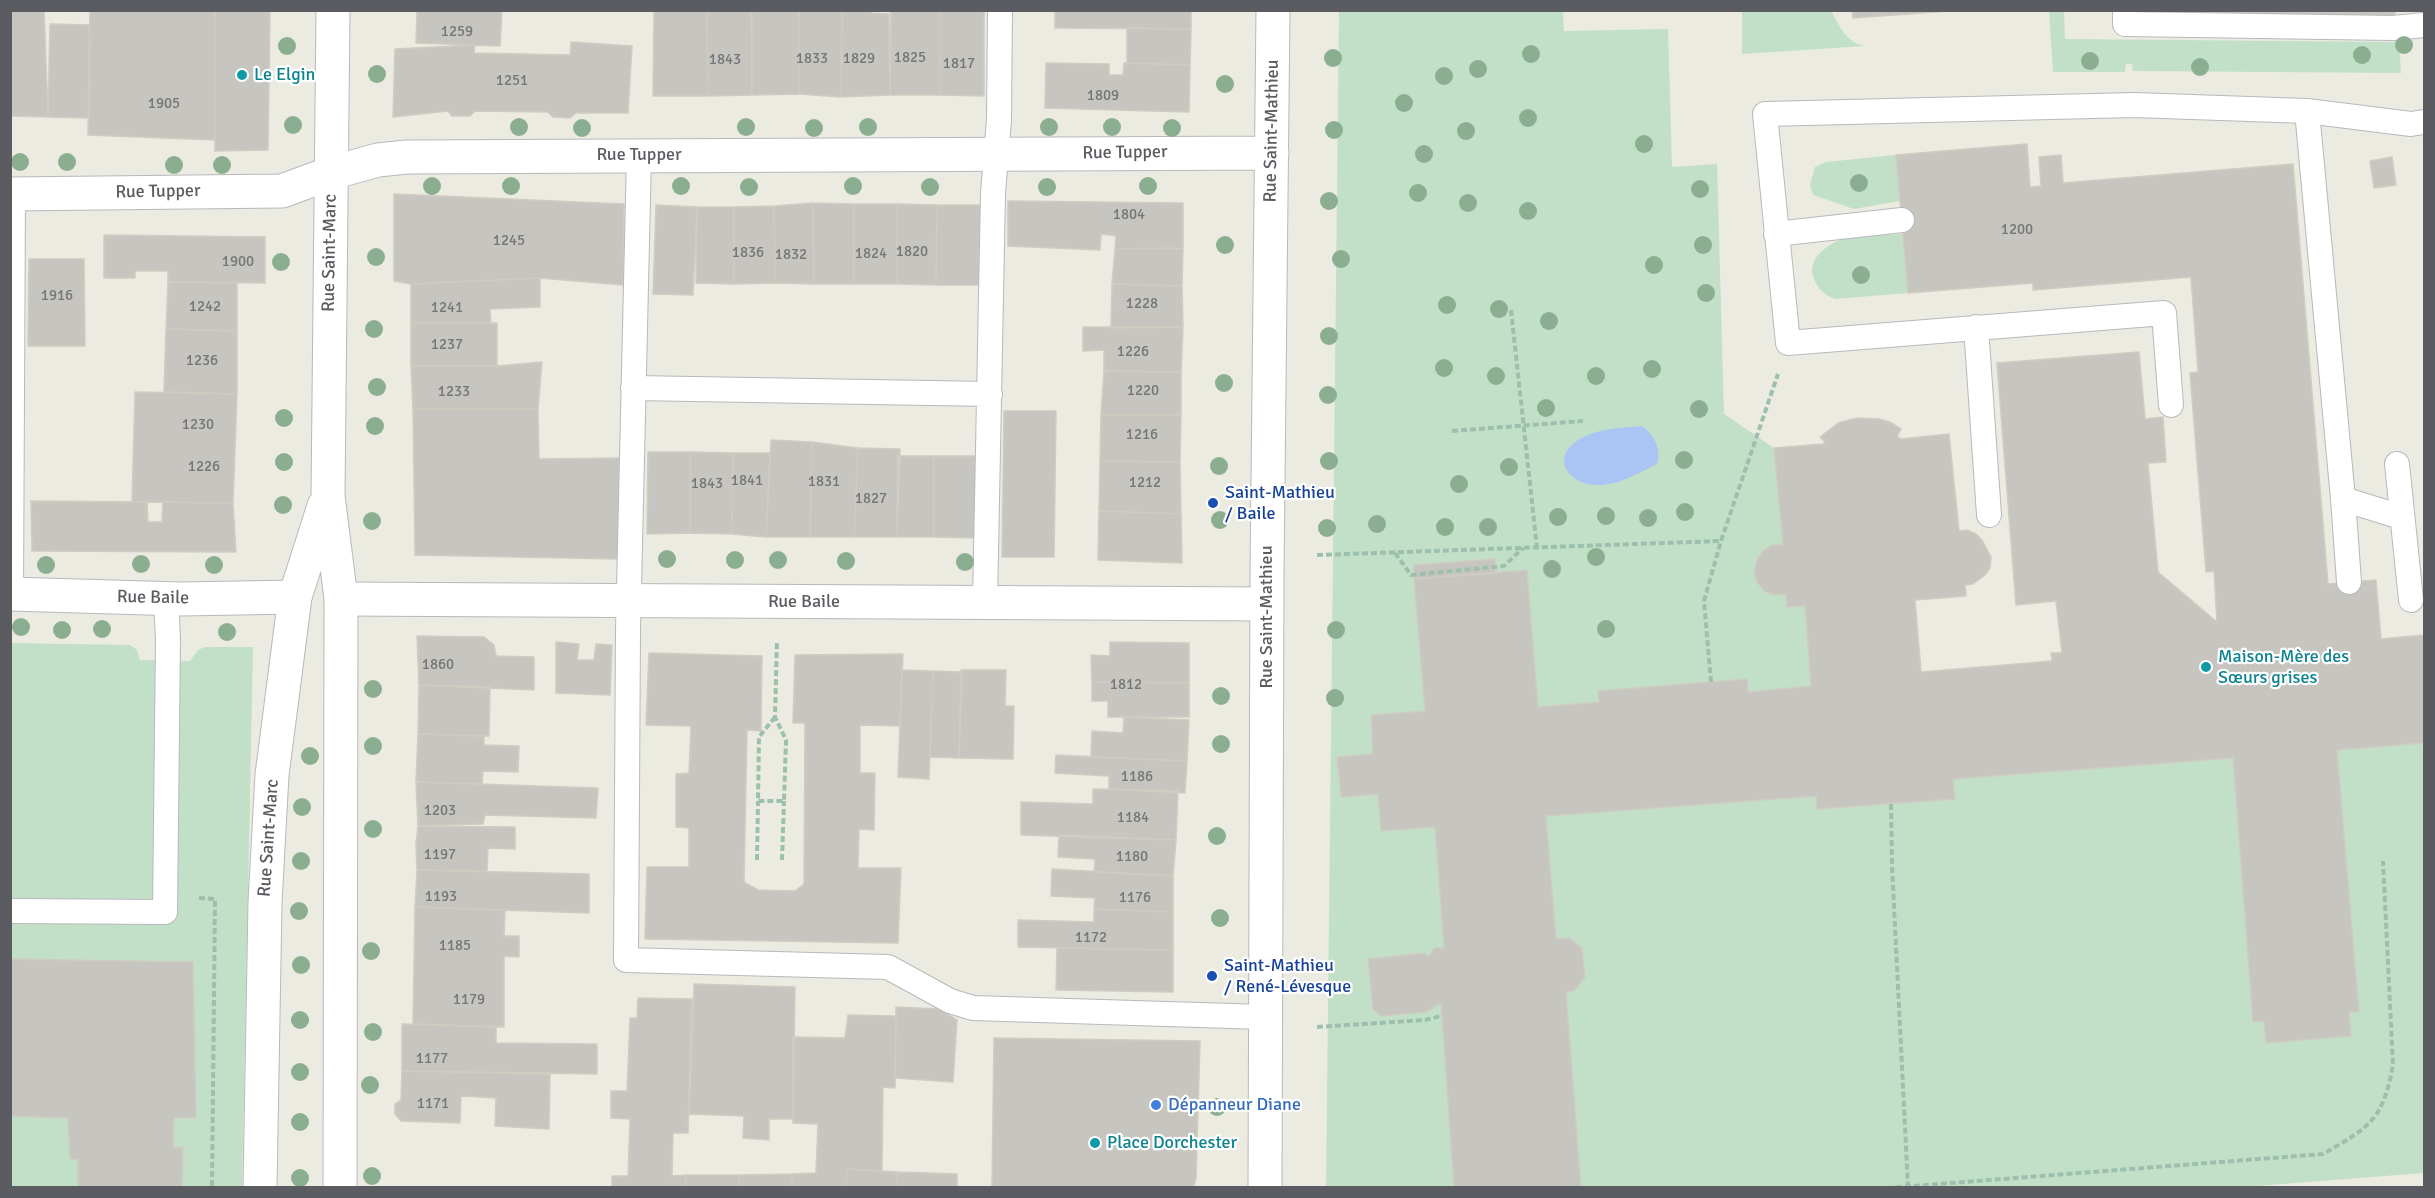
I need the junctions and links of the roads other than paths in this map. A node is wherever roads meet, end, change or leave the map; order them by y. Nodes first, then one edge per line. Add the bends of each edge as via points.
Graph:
1 (333, 10) edge
2 (1000, 10) edge
3 (1273, 10) edge
4 (2125, 10) edge
5 (2424, 25) edge
6 (2307, 111) junction
7 (2424, 122) edge
8 (1272, 153) junction
9 (639, 155) junction
10 (997, 155) junction
11 (331, 173) junction
12 (12, 194) edge
13 (1902, 220) dead end
14 (1776, 234) junction
15 (1976, 327) junction
16 (633, 388) junction
17 (990, 394) junction
18 (2171, 405) dead end
19 (2397, 464) dead end
20 (328, 496) junction
21 (2343, 499) junction
22 (1989, 515) dead end
23 (2402, 517) junction
24 (2349, 582) dead end
25 (11, 594) edge
26 (295, 597) junction
27 (341, 598) junction
28 (166, 599) junction
29 (629, 599) junction
30 (2411, 600) dead end
31 (985, 603) junction
32 (1267, 604) junction
33 (10, 911) edge
34 (1264, 1017) junction
35 (260, 1188) edge
36 (340, 1188) edge
37 (1265, 1188) edge

1 - 11 street, Rue Saint-Marc
2 - 10 lane
3 - 8 street, Rue Saint-Mathieu
4 - 5 lane via 2126,24 2393,28
6 - 7 lane via 2411,124
6 - 14 lane via 2134,105 1765,114
6 - 21 lane
8 - 10 street, Rue Tupper
8 - 32 street, Rue Saint-Mathieu
9 - 10 street, Rue Tupper
9 - 11 street, Rue Tupper via 392,157
9 - 16 lane
10 - 17 lane
11 - 12 street, Rue Tupper via 282,191
11 - 20 street, Rue Saint-Marc
12 - 25 lane
13 - 14 lane
14 - 15 lane via 1788,343
15 - 18 lane via 2163,313
15 - 22 lane
16 - 17 lane
16 - 29 lane
17 - 31 lane
19 - 23 lane
20 - 26 street, Rue Saint-Marc
20 - 27 street, Rue Saint-Marc
21 - 23 lane
21 - 24 lane
23 - 30 lane
25 - 28 street, Rue Baile
26 - 28 street, Rue Baile
26 - 35 street, Rue Saint-Marc via 268,825
27 - 29 street, Rue Baile
27 - 36 street, Rue Saint-Marc
28 - 33 lane via 165,912
29 - 31 street, Rue Baile
29 - 34 lane via 626,960 888,967 950,1001 973,1008
31 - 32 street, Rue Baile
32 - 34 street, Rue Saint-Mathieu
34 - 37 street, Rue Saint-Mathieu

